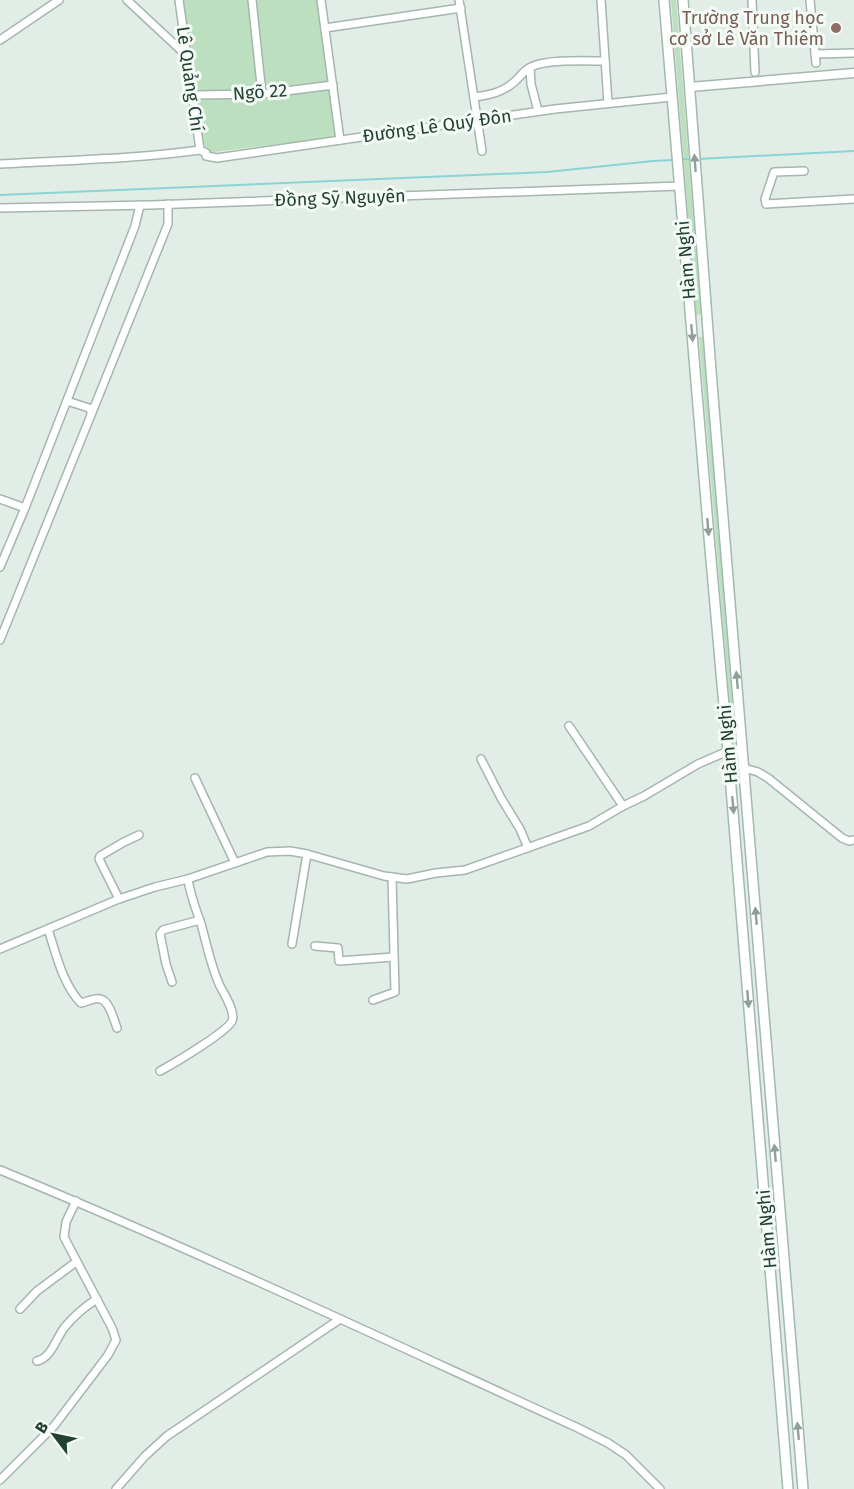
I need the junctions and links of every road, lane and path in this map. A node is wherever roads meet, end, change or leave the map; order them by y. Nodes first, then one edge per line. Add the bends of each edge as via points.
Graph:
1 (59, 0) edge
2 (127, 0) edge
3 (179, 0) edge
4 (252, 0) edge
5 (321, 0) edge
6 (459, 0) edge
7 (601, 0) edge
8 (664, 0) edge
9 (683, 0) edge
10 (752, 0) edge
11 (810, 0) edge
12 (461, 8) junction
13 (325, 28) junction
14 (0, 40) edge
15 (854, 52) edge
16 (815, 54) junction
17 (186, 55) junction
18 (605, 61) junction
19 (816, 63) dead end
20 (530, 68) junction
21 (755, 72) dead end
22 (854, 73) edge
23 (333, 85) junction
24 (690, 87) junction
25 (262, 94) junction
26 (474, 97) junction
27 (672, 97) junction
28 (193, 103) junction
29 (608, 103) junction
30 (538, 111) junction
31 (478, 120) junction
32 (340, 140) junction
33 (482, 151) dead end
34 (203, 152) junction
35 (0, 164) edge
36 (804, 171) dead end
37 (680, 186) junction
38 (854, 199) edge
39 (168, 204) junction
40 (140, 205) junction
41 (0, 208) edge
42 (66, 401) junction
43 (91, 415) junction
44 (0, 499) edge
45 (25, 508) junction
46 (0, 567) edge
47 (0, 640) edge
48 (569, 726) dead end
49 (742, 749) junction
50 (728, 752) junction
51 (481, 759) dead end
52 (744, 768) junction
53 (195, 778) dead end
54 (622, 806) junction
55 (140, 835) dead end
56 (854, 840) edge
57 (528, 848) junction
58 (308, 854) junction
59 (236, 863) junction
60 (392, 878) junction
61 (188, 879) junction
62 (119, 899) junction
63 (200, 920) junction
64 (48, 929) junction
65 (292, 944) dead end
66 (315, 946) dead end
67 (0, 949) edge
68 (393, 957) junction
69 (172, 982) dead end
70 (373, 1000) dead end
71 (117, 1028) dead end
72 (160, 1071) dead end
73 (0, 1170) edge
74 (76, 1201) junction
75 (76, 1262) junction
76 (97, 1299) junction
77 (20, 1309) dead end
78 (340, 1319) junction
79 (37, 1361) dead end
80 (0, 1480) edge
81 (116, 1489) edge
82 (660, 1489) edge
83 (788, 1489) edge
84 (803, 1489) edge

1 - 14 street
2 - 17 street
3 - 17 street, Lê Quảng Chí
4 - 25 street
5 - 13 street
6 - 12 street
7 - 18 street
8 - 27 main road, Hàm Nghi
9 - 24 main road, Hàm Nghi
10 - 21 street
11 - 16 street
12 - 13 street
12 - 26 street
13 - 23 street
15 - 16 street
16 - 19 street
17 - 28 street, Lê Quảng Chí
18 - 20 street
18 - 29 street
20 - 26 street via 501,92
20 - 30 street
22 - 24 street
23 - 25 street, Ngõ 22
23 - 32 street
49 -> 24 main road, Hàm Nghi
25 - 28 street, Ngõ 22 via 196,95
26 - 31 street
27 - 29 street, Đường Lê Quý Đôn
27 - 37 main road, Hàm Nghi
28 - 34 street, Lê Quảng Chí
29 - 30 street, Đường Lê Quý Đôn
30 - 31 street, Đường Lê Quý Đôn
31 - 32 street, Đường Lê Quý Đôn
31 - 33 street
32 - 34 street, Đường Lê Quý Đôn via 217,158
34 - 35 street, Đường Lê Quý Đôn
36 - 38 street via 774,172 766,204
37 - 39 street, Đồng Sỹ Nguyên
37 -> 50 main road, Hàm Nghi
39 - 40 street, Đồng Sỹ Nguyên
39 - 43 street via 168,224
40 - 41 street, Đồng Sỹ Nguyên
40 - 42 street
42 - 43 street via 86,407
42 - 45 street
43 - 47 street
44 - 45 street
45 - 46 street
48 - 54 street
49 - 50 street
49 - 52 main road, Hàm Nghi
50 - 54 street
50 -> 83 main road, Hàm Nghi
51 - 57 street
52 - 56 street via 768,778 842,838
84 -> 52 main road, Hàm Nghi
53 - 59 street
54 - 57 street via 589,826
55 - 62 street via 99,859
57 - 60 street via 465,870
58 - 59 street via 267,852
58 - 60 street
58 - 65 street
59 - 61 street
60 - 68 street
61 - 62 street
61 - 63 street
62 - 64 street
63 - 69 street via 160,934
63 - 72 street via 232,1022
64 - 67 street
64 - 71 street via 75,996 81,1003 104,1000
66 - 68 street via 338,948 339,961
68 - 70 street via 394,992
73 - 74 street
74 - 75 street via 64,1237
74 - 78 street
75 - 76 street
75 - 77 street
76 - 79 street via 75,1316 44,1359
76 - 80 street via 115,1335 114,1346 54,1426
78 - 81 street via 167,1436
78 - 82 street via 608,1443

